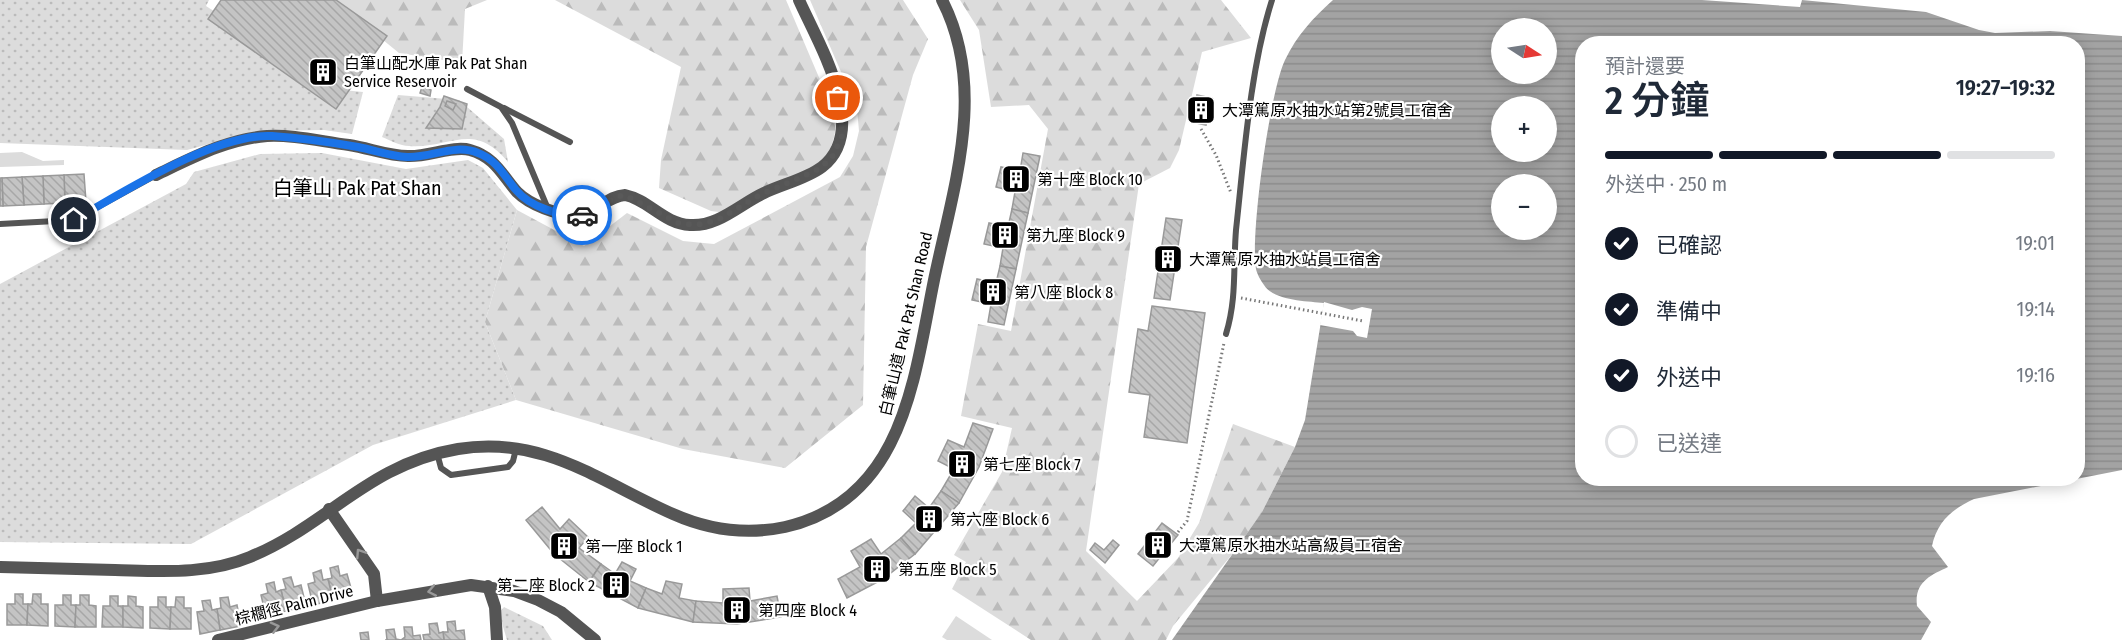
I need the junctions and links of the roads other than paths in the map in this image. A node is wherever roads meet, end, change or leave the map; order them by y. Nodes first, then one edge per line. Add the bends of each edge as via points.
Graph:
1 (799, 0) edge
2 (942, 0) edge
3 (1272, 0) edge
4 (467, 89) dead end
5 (501, 107) junction
6 (570, 142) dead end
7 (156, 175) joint
8 (549, 209) junction
9 (0, 224) edge
10 (1226, 334) road end
11 (516, 448) junction
12 (437, 453) junction
13 (329, 509) junction
14 (0, 567) edge
15 (489, 586) junction
16 (377, 601) junction
17 (218, 640) edge
18 (497, 640) edge
19 (595, 640) edge

1 - 8 street via 831,71 843,123 838,150 821,168 704,224 672,221 625,195 585,214
2 - 11 street, 白筆山道 Pak Pat Shan Road via 964,62 963,136 908,404 887,452 867,480 836,505 805,521 772,530 725,530 677,516 568,461
3 - 10 lane via 1254,78 1236,231 1235,297
4 - 5 lane
5 - 6 lane
5 - 8 lane via 520,137
7 - 8 street via 218,146 270,136 406,157 458,148 490,159 524,198
7 - 9 lane via 74,220
11 - 12 street, 白筆山道 Pak Pat Shan Road via 478,447
11 - 12 lane via 508,467 451,475 441,468
12 - 13 street, 白筆山道 Pak Pat Shan Road via 390,469
13 - 14 street, 白筆山道 Pak Pat Shan Road via 264,550 215,567 178,571
16 -> 13 street, 棕櫚徑 Palm Drive via 374,574
15 -> 16 street, 棕櫚徑 Palm Drive via 454,586
15 - 18 street
15 - 19 street, 棕櫚徑 Palm Drive via 538,600 561,612
17 -> 16 street, 棕櫚徑 Palm Drive

